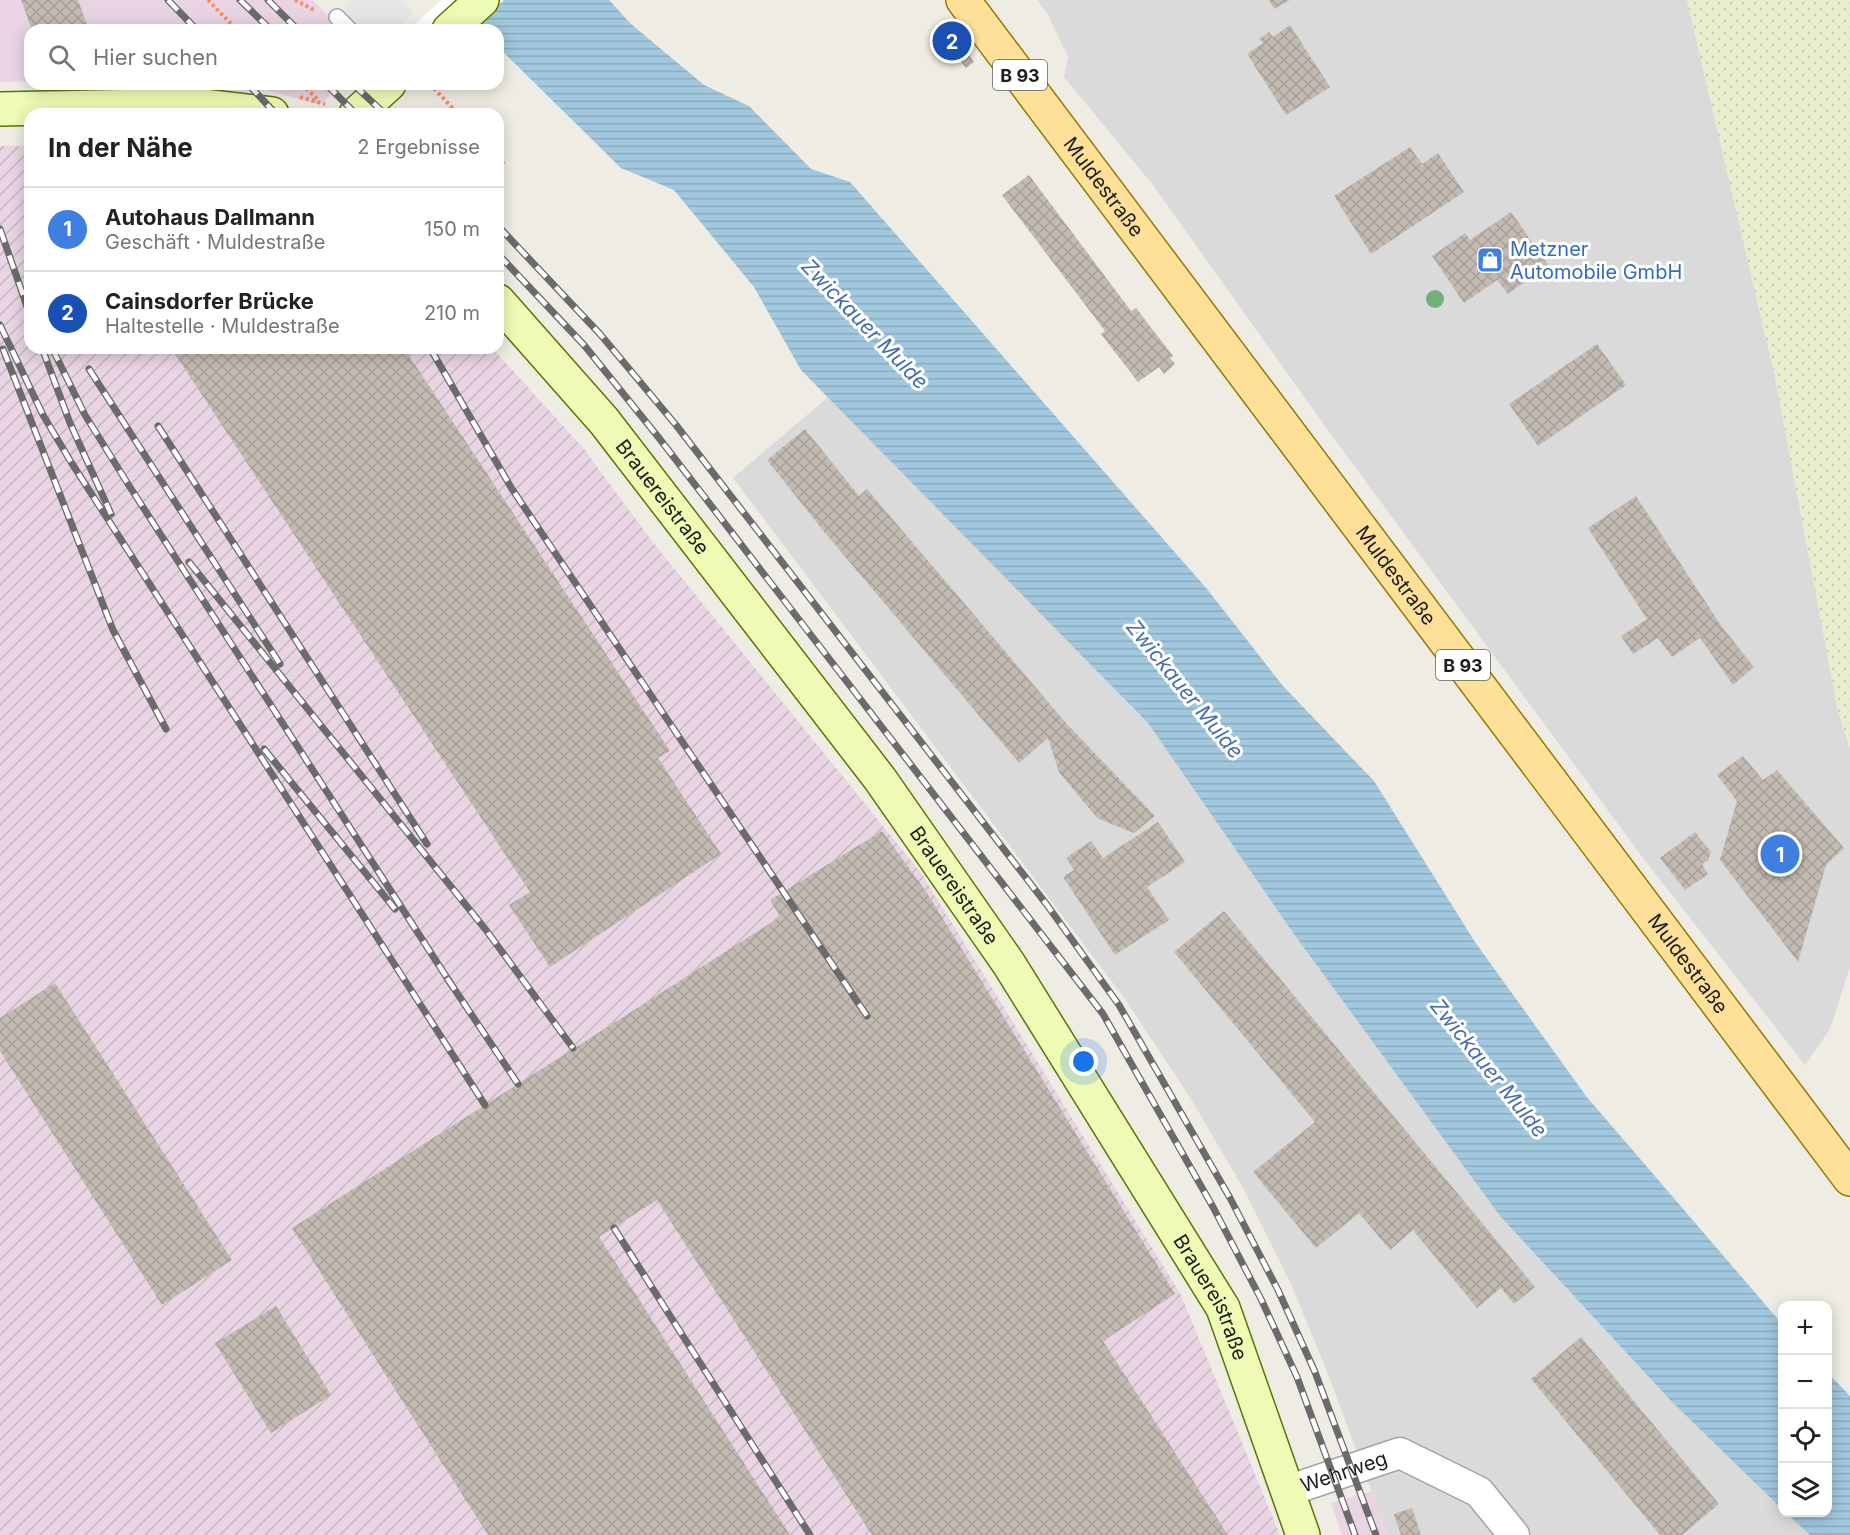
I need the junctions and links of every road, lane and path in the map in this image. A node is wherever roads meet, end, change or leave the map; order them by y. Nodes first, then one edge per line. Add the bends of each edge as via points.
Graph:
1 (208, 0) edge
2 (295, 0) edge
3 (482, 0) edge
4 (963, 0) edge
5 (319, 12) dead end
6 (337, 17) dead end
7 (231, 24) edge
8 (344, 24) edge
9 (456, 24) edge
10 (308, 90) edge
11 (378, 90) edge
12 (436, 90) edge
13 (314, 101) junction
14 (285, 105) edge
15 (345, 107) edge
16 (48, 108) edge
17 (452, 108) edge
18 (0, 109) edge
19 (24, 109) edge
20 (504, 308) edge
21 (1850, 1179) edge
22 (1287, 1491) junction
23 (1303, 1535) edge
24 (1514, 1535) edge

1 - 7 path
2 - 5 path
3 - 9 street
4 - 21 main road, Muldestraße / B 93
6 - 8 lane
10 - 13 path via 317,99
11 - 15 street
12 - 17 path
13 - 14 path
13 - 15 path
14 - 16 street
18 - 19 street
20 - 22 street, Brauereistraße via 604,421 880,778 1009,964 1223,1308
22 - 23 street, Brauereistraße
22 - 24 street, Wehrweg via 1400,1453 1479,1492

